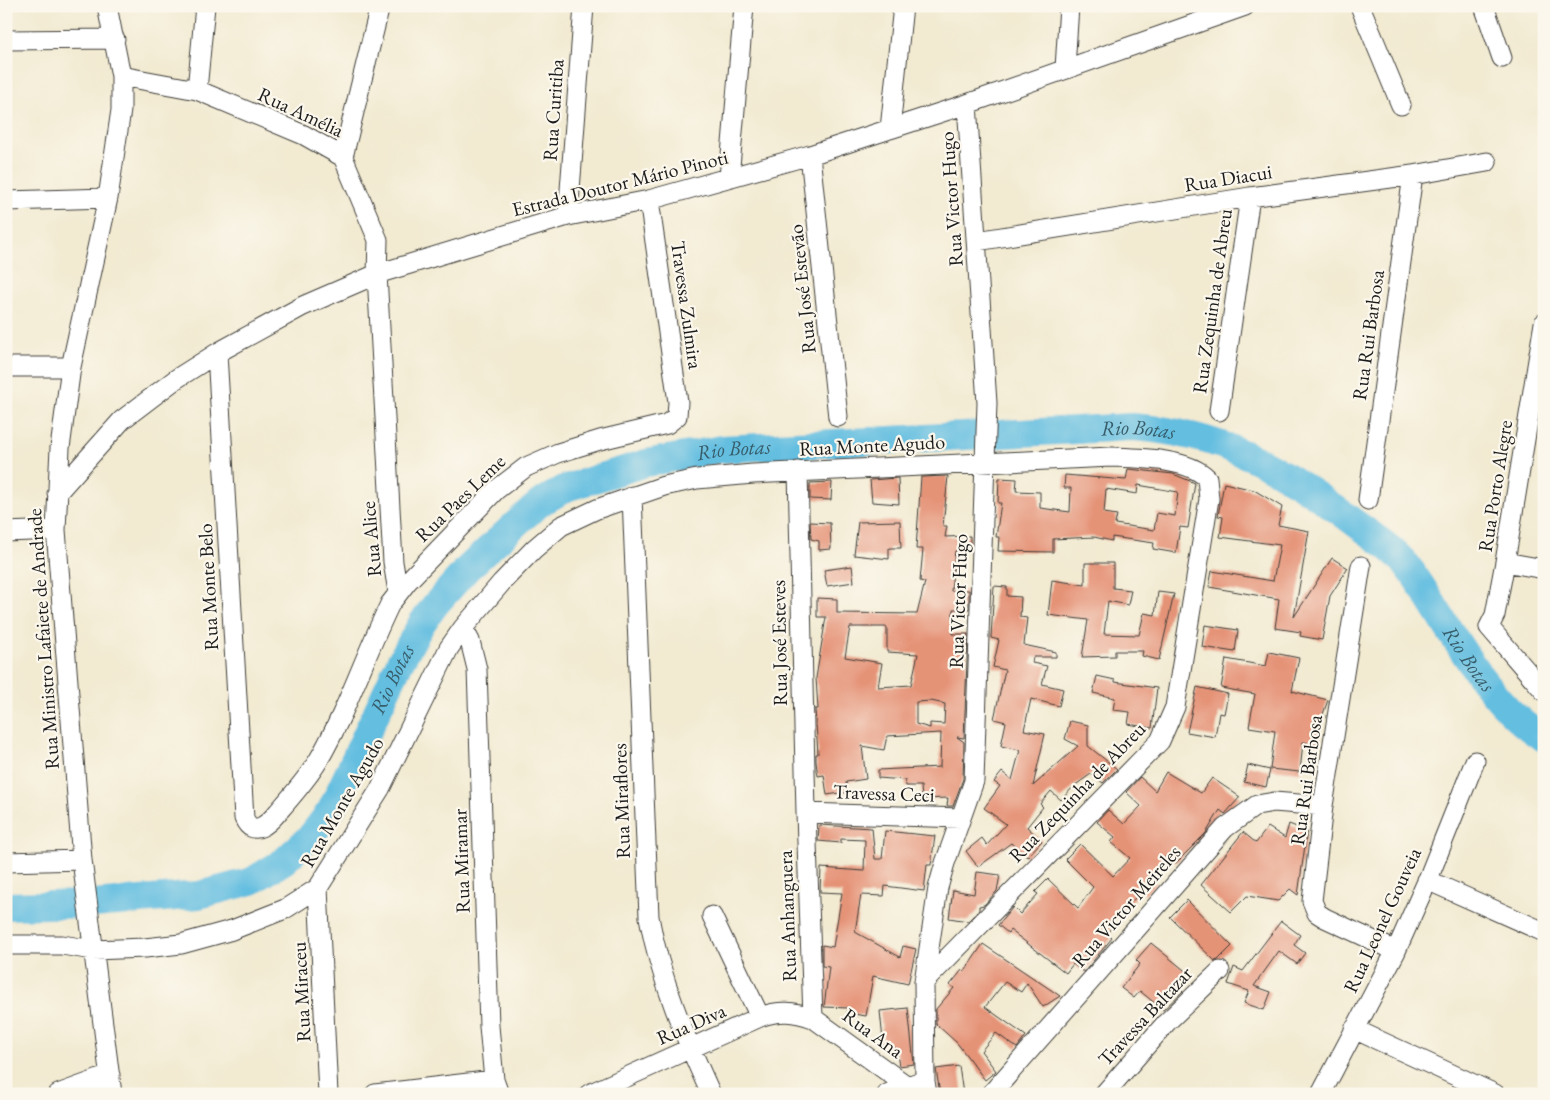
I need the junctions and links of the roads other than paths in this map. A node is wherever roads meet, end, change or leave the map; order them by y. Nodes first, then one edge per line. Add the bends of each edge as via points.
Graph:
1 (107, 6) edge
2 (205, 6) edge
3 (380, 6) edge
4 (584, 6) edge
5 (744, 6) edge
6 (903, 6) edge
7 (1069, 6) edge
8 (1245, 6) edge
9 (1360, 6) edge
10 (1484, 6) edge
11 (1218, 11) edge
12 (115, 39) junction
13 (6, 40) edge
14 (1502, 58) dead end
15 (1065, 68) junction
16 (121, 76) junction
17 (197, 90) junction
18 (966, 104) junction
19 (1400, 105) dead end
20 (890, 129) junction
21 (810, 155) junction
22 (343, 157) junction
23 (1486, 162) dead end
24 (1414, 176) junction
25 (729, 178) junction
26 (1250, 197) junction
27 (108, 198) junction
28 (649, 200) junction
29 (6, 201) edge
30 (568, 216) junction
31 (977, 241) junction
32 (377, 274) junction
33 (1544, 324) edge
34 (217, 352) junction
35 (71, 366) junction
36 (6, 367) edge
37 (1218, 412) dead end
38 (677, 416) joint
39 (838, 417) dead end
40 (985, 459) junction
41 (798, 471) junction
42 (1207, 478) joint
43 (57, 493) junction
44 (632, 496) junction
45 (1368, 500) dead end
46 (56, 530) junction
47 (6, 532) edge
48 (1505, 562) junction
49 (1361, 566) dead end
50 (1544, 569) edge
51 (398, 592) junction
52 (463, 628) junction
53 (1544, 691) edge
54 (1475, 761) dead end
55 (1323, 806) junction
56 (806, 813) junction
57 (244, 818) joint
58 (961, 818) junction
59 (82, 860) junction
60 (6, 862) edge
61 (1427, 880) junction
62 (318, 888) junction
63 (712, 916) dead end
64 (1544, 932) edge
65 (6, 945) edge
66 (93, 950) junction
67 (1396, 951) junction
68 (1220, 971) dead end
69 (924, 982) junction
70 (760, 1017) junction
71 (813, 1018) junction
72 (1354, 1029) junction
73 (691, 1049) junction
74 (110, 1075) junction
75 (906, 1085) junction
76 (497, 1087) edge
77 (926, 1087) edge
78 (58, 1094) edge
79 (112, 1094) edge
80 (328, 1094) edge
81 (375, 1094) edge
82 (589, 1094) edge
83 (711, 1094) edge
84 (887, 1094) edge
85 (991, 1094) edge
86 (1104, 1094) edge
87 (1321, 1094) edge
88 (1495, 1094) edge

1 - 12 street, Rua Ministro Lafaiete de Andrade
2 - 17 street
3 - 22 street
4 - 30 street, Rua Curitiba
5 - 25 street
6 - 20 street
7 - 15 street
8 - 11 street, Estrada Doutor Mário Pinoti
9 - 19 street
10 - 14 street
11 - 15 street, Estrada Doutor Mário Pinoti
12 - 13 street
12 - 16 street, Rua Ministro Lafaiete de Andrade
15 - 18 street, Estrada Doutor Mário Pinoti
16 - 17 street, Rua Amélia
16 - 27 street, Rua Ministro Lafaiete de Andrade via 122,110
17 - 22 street, Rua Amélia via 304,135
18 - 20 street, Estrada Doutor Mário Pinoti
18 - 31 street, Rua Victor Hugo
20 - 21 street, Estrada Doutor Mário Pinoti
21 - 25 street, Estrada Doutor Mário Pinoti
21 - 39 street, Rua José Estevão
22 - 32 street, Rua Amélia via 378,240
23 - 24 street, Rua Diacui
24 - 26 street, Rua Diacui
24 - 45 street, Rua Rui Barbosa
25 - 28 street, Estrada Doutor Mário Pinoti
26 - 31 street, Rua Diacui
26 - 37 street, Rua Zequinha de Abreu
27 - 29 street
27 - 35 street, Rua Ministro Lafaiete de Andrade
28 - 30 street, Estrada Doutor Mário Pinoti
28 - 38 street, Travessa Zulmira via 678,402
30 - 32 street, Estrada Doutor Mário Pinoti
31 - 40 street, Rua Victor Hugo via 987,424
32 - 34 street, Estrada Doutor Mário Pinoti via 303,306
32 - 51 street, Rua Alice via 393,562
33 - 48 street, Rua Porto Alegre
34 - 43 street, Estrada Doutor Mário Pinoti via 122,420
34 - 57 street, Rua Monte Belo
35 - 36 street
35 - 43 street, Rua Ministro Lafaiete de Andrade
38 - 51 street, Rua Paes Leme via 667,424 600,440 526,467 496,490
40 - 41 street, Rua Monte Agudo
40 - 42 street, Rua Monte Agudo via 1125,457 1196,468
40 - 58 street, Rua Victor Hugo via 974,781
41 - 44 street, Rua Monte Agudo via 697,479
41 - 56 street, Rua José Esteves
42 - 69 street, Rua Zequinha de Abreu via 1209,499 1175,707 1160,741
43 - 46 street, Rua Ministro Lafaiete de Andrade
44 - 52 street, Rua Monte Agudo via 562,526 534,549
44 - 73 street, Rua Miraflores via 649,917 663,976
46 - 47 street
46 - 59 street, Rua Ministro Lafaiete de Andrade
48 - 50 street
48 - 53 street, Rua Porto Alegre via 1495,615 1489,627
49 - 55 street, Rua Rui Barbosa
51 - 57 street, Rua Alice via 334,730 309,774 263,827 251,827
52 - 62 street, Rua Monte Agudo via 449,648 380,789
52 - 76 street, Rua Miramar via 477,669 487,984
54 - 61 street, Rua Leonel Gouveia
55 - 67 street, Rua Rui Barbosa via 1312,906 1325,918
55 - 85 street, Rua Victor Meireles via 1274,802 1257,805 1225,828
56 - 58 street, Travessa Ceci
56 - 71 street, Rua Anhanguera
58 - 69 street, Rua Victor Hugo via 938,888
59 - 60 street
59 - 66 street, Rua Ministro Lafaiete de Andrade
61 - 64 street
61 - 67 street, Rua Leonel Gouveia
62 - 66 street, Rua Monte Agudo via 285,909 232,930 181,944
62 - 80 street, Rua Miraceu
63 - 70 street
65 - 66 street, Rua Monte Agudo via 62,945
66 - 74 street, Rua Ministro Lafaiete de Andrade
67 - 72 street, Rua Leonel Gouveia
68 - 86 street, Travessa Baltazar via 1166,1023
69 - 77 street, Rua Victor Hugo
70 - 71 street, Rua Diva via 785,1011
70 - 73 street, Rua Diva
71 - 75 street, Rua Ana
72 - 87 street, Rua Leonel Gouveia
72 - 88 street
73 - 82 street, Rua Diva
73 - 83 street, Rua Miraflores
74 - 78 street
74 - 79 street, Rua Ministro Lafaiete de Andrade
75 - 77 street
75 - 84 street
76 - 81 street

